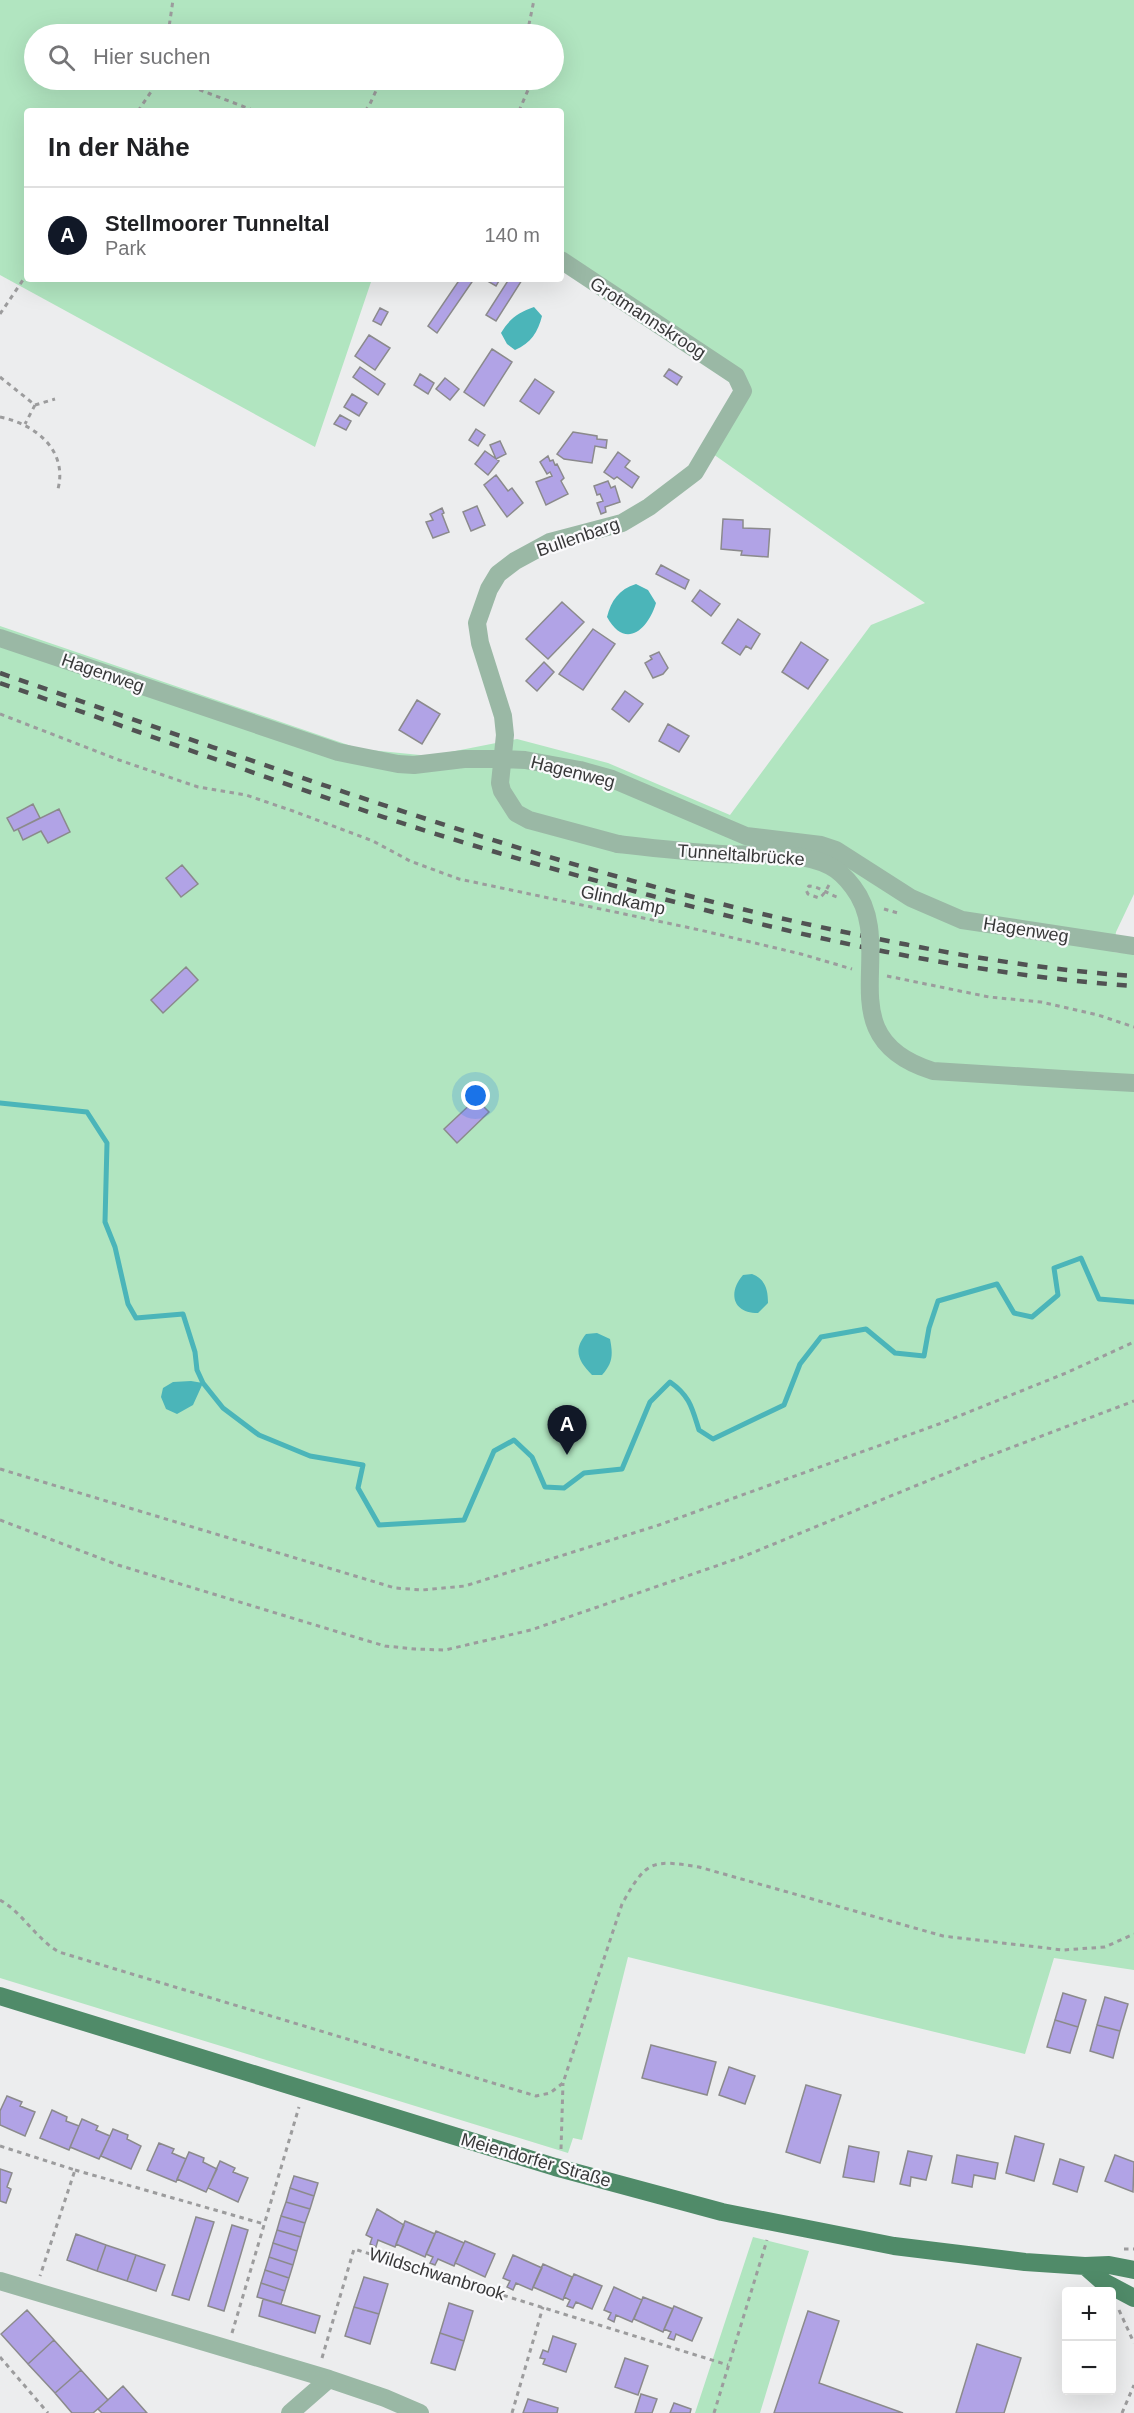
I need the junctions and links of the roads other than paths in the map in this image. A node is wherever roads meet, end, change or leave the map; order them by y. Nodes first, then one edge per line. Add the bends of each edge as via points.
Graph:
1 (564, 262) edge
2 (736, 376) joint
3 (0, 638) edge
4 (503, 759) junction
5 (1134, 946) edge
6 (1134, 1083) edge
7 (0, 1996) edge
8 (1085, 2266) junction
9 (1134, 2270) edge
10 (0, 2280) edge
11 (1134, 2298) edge
12 (323, 2378) junction
13 (383, 2406) edge
14 (290, 2413) edge
15 (420, 2413) edge

1 - 2 street, Grotmannskroog
2 - 4 street, Bullenbarg via 743,391 695,472 622,523 550,542 498,574 477,623 503,716
3 - 4 street, Hagenweg via 366,759 414,765
4 - 5 street, Hagenweg via 553,765 612,779 746,836 836,850 911,898 962,920
4 - 6 street, Tunneltalbrücke, bridge via 502,791 516,813 546,825 618,844 712,854 786,856 830,866 847,879 867,913 871,1015 893,1050 912,1063 933,1071
7 - 8 main road, Meiendorfer Straße via 555,2167 722,2212 894,2246
8 - 9 main road, Meiendorfer Straße
8 - 11 main road via 1102,2281
10 - 12 street
12 - 13 street
12 - 14 street
13 - 15 street

